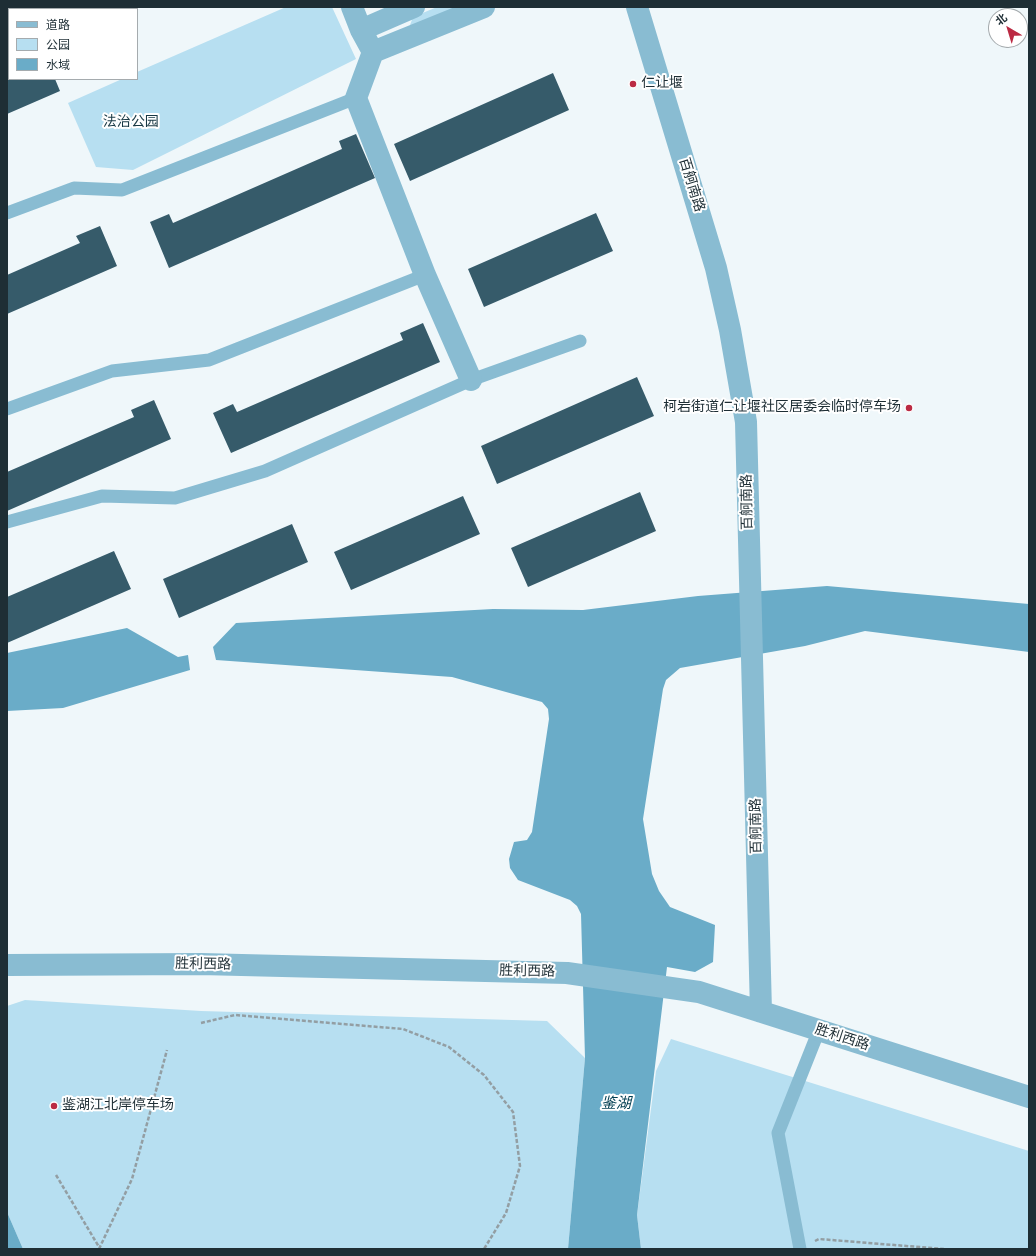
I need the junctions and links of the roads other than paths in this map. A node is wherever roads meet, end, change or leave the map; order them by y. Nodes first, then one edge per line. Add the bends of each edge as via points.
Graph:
1 (352, 7) edge
2 (414, 7) edge
3 (484, 7) edge
4 (637, 7) edge
5 (361, 30) junction
6 (373, 52) junction
7 (356, 98) junction
8 (7, 212) edge
9 (425, 275) junction
10 (580, 341) dead end
11 (471, 380) junction
12 (7, 409) edge
13 (7, 522) edge
14 (7, 965) edge
15 (761, 1012) junction
16 (819, 1030) junction
17 (1029, 1097) edge
18 (801, 1247) edge

1 - 5 street
2 - 5 street
3 - 6 street
4 - 15 street, 百舸南路 via 716,268 746,422
5 - 6 street
6 - 7 street
7 - 8 lane via 122,190 74,188
7 - 9 street
9 - 11 street
9 - 12 lane via 209,360 112,371
10 - 11 lane
11 - 13 lane via 265,471 175,498 102,496
14 - 15 street, 胜利西路 via 201,964 567,973 699,992
15 - 16 street, 胜利西路
16 - 17 street, 胜利西路
16 - 18 lane via 778,1133

